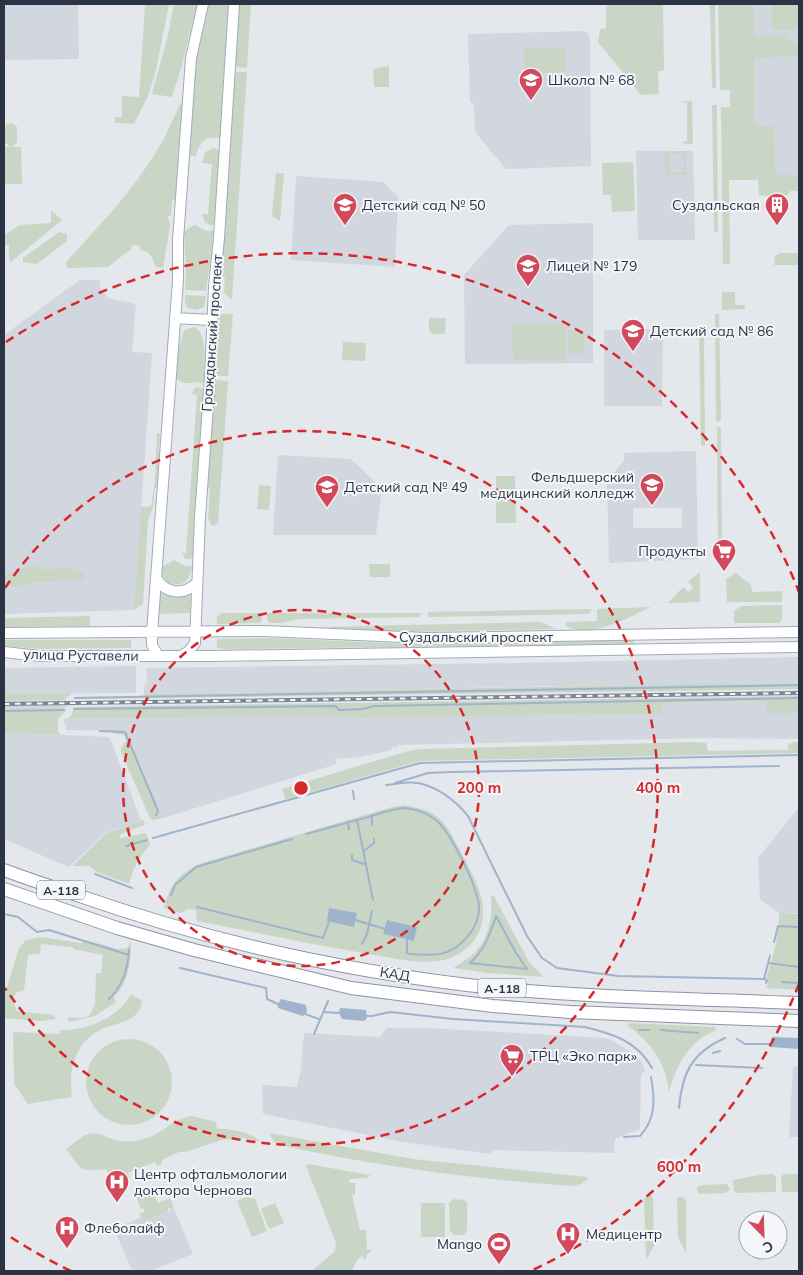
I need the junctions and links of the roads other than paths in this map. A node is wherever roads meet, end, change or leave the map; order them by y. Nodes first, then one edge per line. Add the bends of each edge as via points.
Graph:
1 (203, 4) edge
2 (234, 4) edge
3 (175, 318) junction
4 (212, 320) junction
5 (156, 578) junction
6 (197, 583) junction
7 (195, 632) junction
8 (799, 632) edge
9 (4, 633) edge
10 (152, 633) junction
11 (799, 647) edge
12 (4, 652) edge
13 (158, 656) junction
14 (181, 656) junction
15 (4, 870) edge
16 (4, 889) edge
17 (799, 1004) edge
18 (799, 1022) edge

1 - 3 main road via 191,58
2 - 4 main road, Гражданский проспект
3 - 4 main road
3 - 5 main road
4 - 6 main road, Гражданский проспект
5 - 6 main road via 161,586 177,592
5 - 10 main road
6 - 7 main road, Гражданский проспект
7 - 8 main road, Суздальский проспект via 427,638
7 - 10 main road, Суздальский проспект
7 - 14 main road, Гражданский проспект via 192,648
9 - 10 main road, улица Руставели
10 - 13 main road via 152,645
11 - 14 main road, Суздальский проспект
12 - 13 main road, улица Руставели via 40,656
13 - 14 main road, Суздальский проспект
15 - 17 highway, КАД / А-118 via 196,934 372,971 494,988
16 - 18 highway, КАД / А-118 via 117,928 194,950 351,988 492,1006

